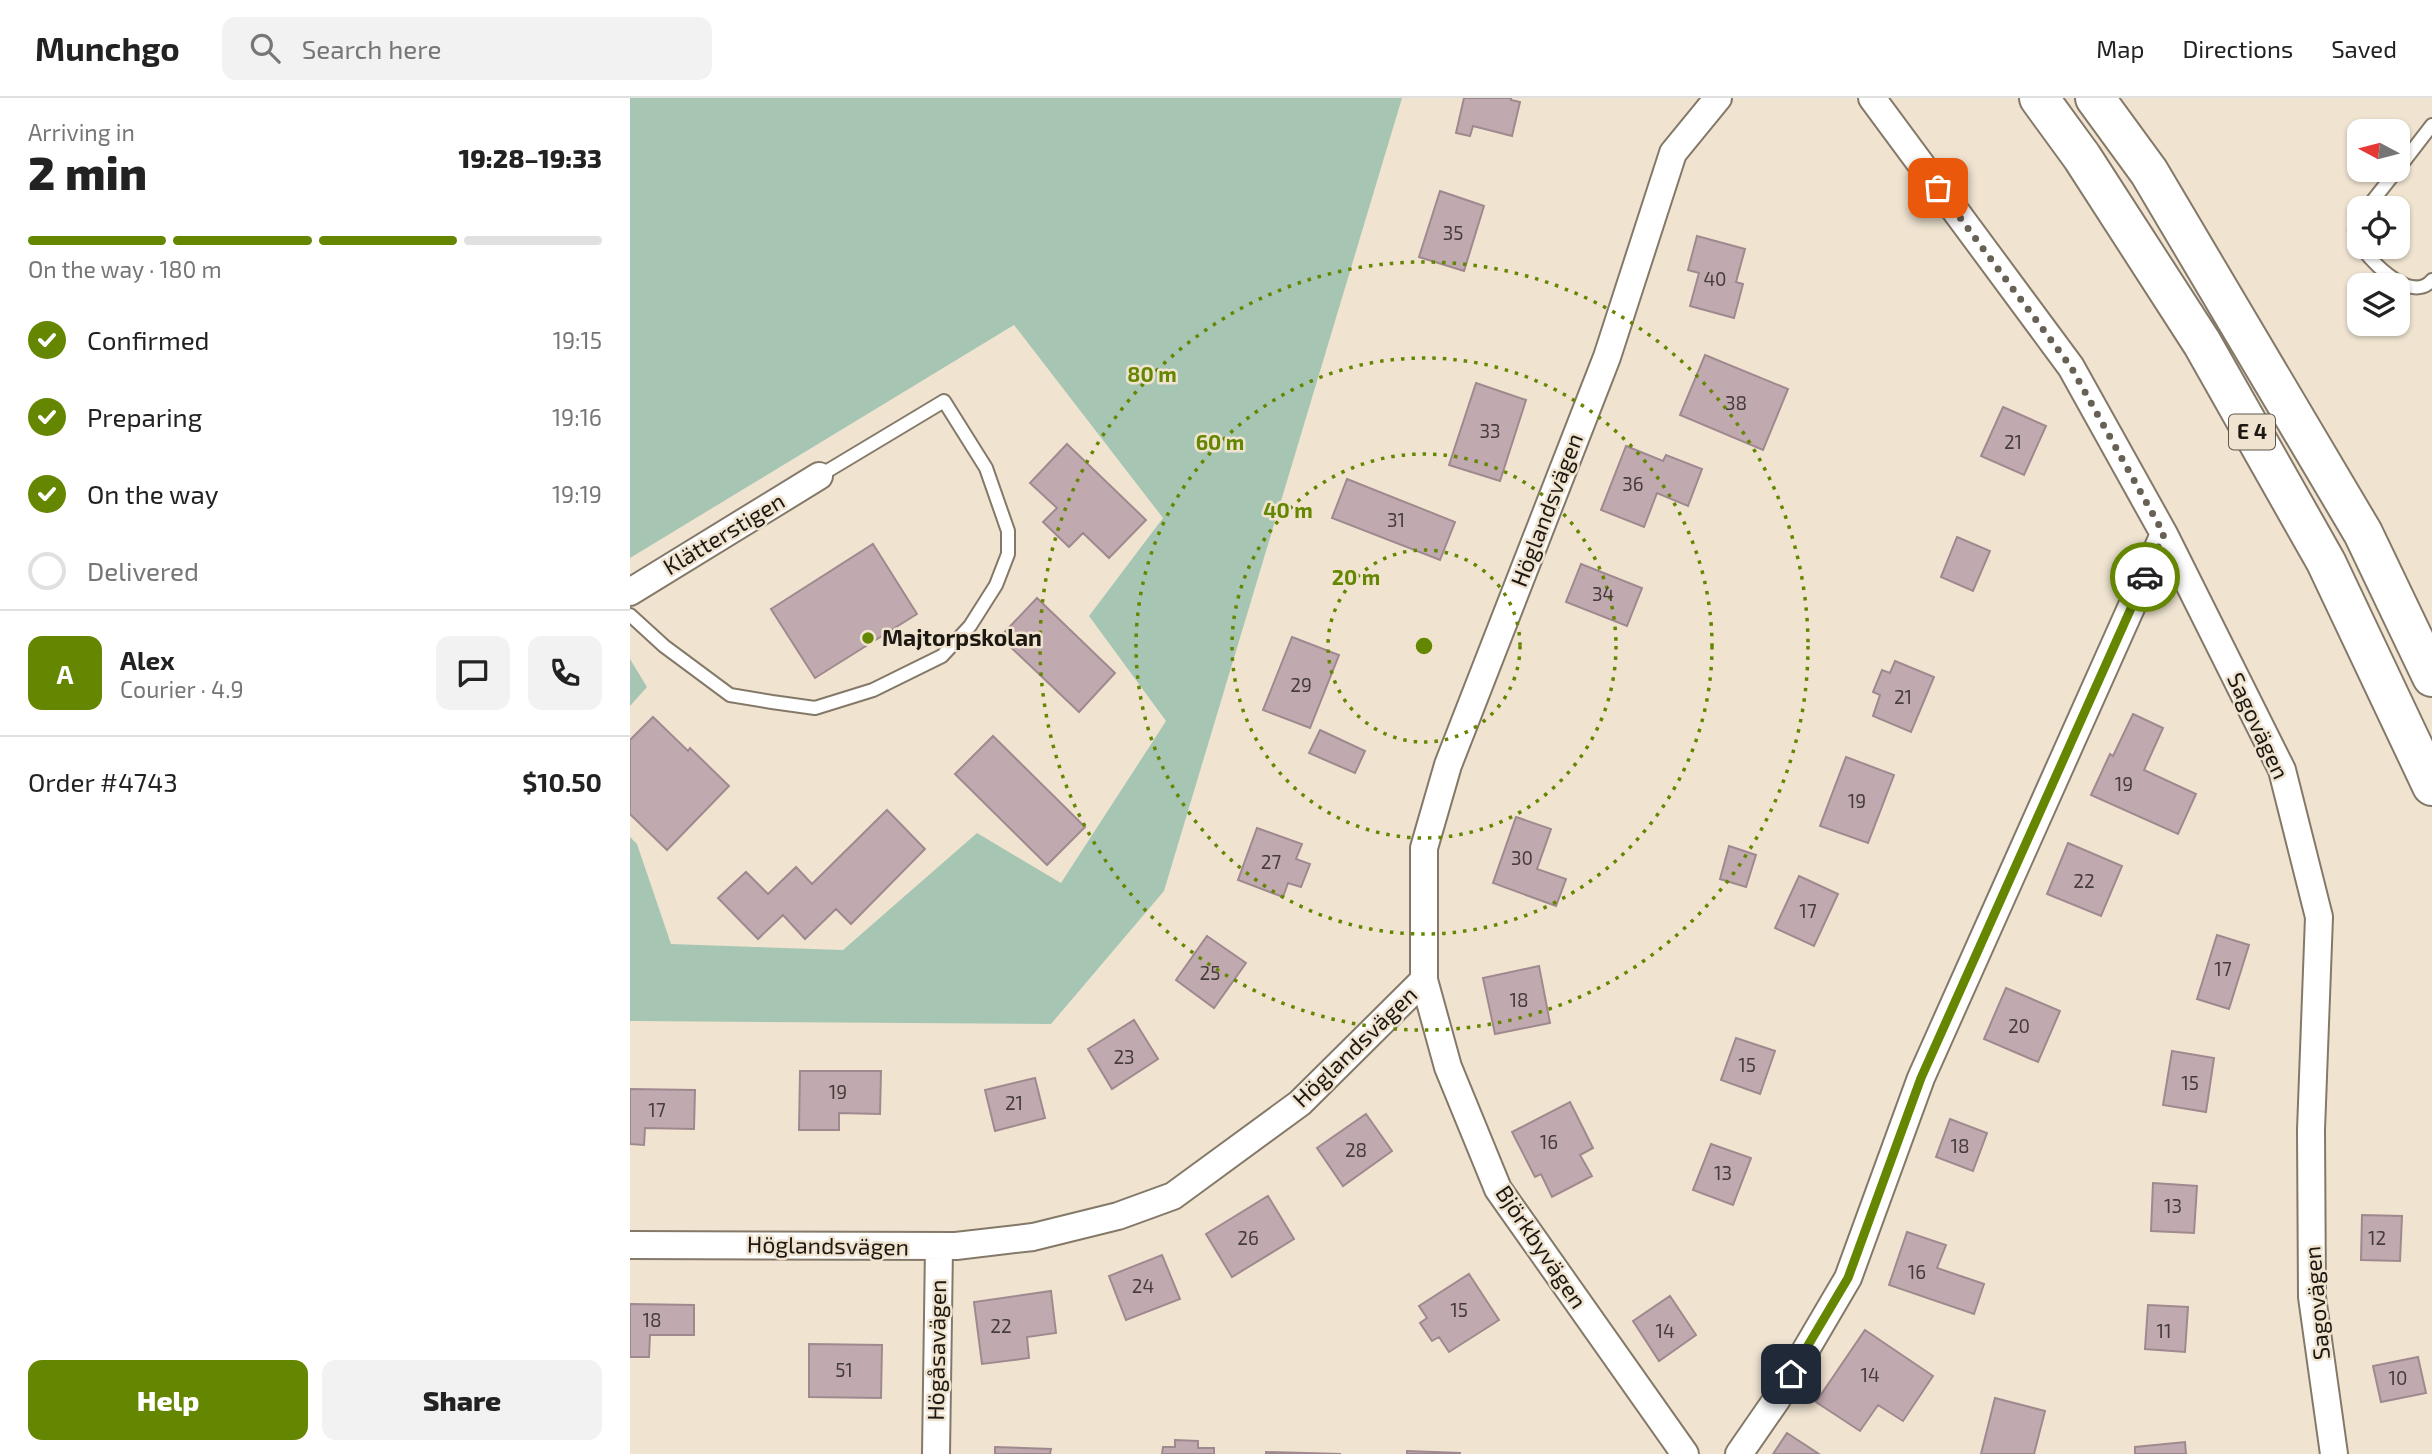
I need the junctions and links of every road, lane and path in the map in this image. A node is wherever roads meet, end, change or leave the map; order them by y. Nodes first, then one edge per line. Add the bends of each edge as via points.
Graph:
1 (1718, 98) edge
2 (1872, 98) edge
3 (2039, 98) edge
4 (2095, 98) edge
5 (2432, 125) edge
6 (2410, 153) edge
7 (2387, 182) edge
8 (2376, 196) edge
9 (2374, 259) edge
10 (2432, 280) edge
11 (818, 476) joint
12 (2164, 534) junction
13 (630, 592) edge
14 (630, 615) edge
15 (2432, 677) edge
16 (2432, 786) edge
17 (1424, 979) junction
18 (630, 1245) edge
19 (939, 1247) junction
20 (936, 1454) edge
21 (1685, 1454) edge
22 (1739, 1454) edge
23 (2334, 1454) edge

1 - 17 street, Höglandsvägen via 1673,153 1607,357 1447,765 1424,848
2 - 12 street, Sagovägen via 2071,367
3 - 16 highway, E 4 via 2082,157 2230,392 2326,562
4 - 15 highway, E 4 via 2148,172 2364,533
5 - 6 lane
7 - 8 lane
9 - 10 lane via 2400,284 2411,288
11 - 13 street, Klätterstigen
11 - 14 lane via 944,401 986,468 1008,531 1008,554 996,585 970,626 942,656 873,691 816,708 730,695
12 - 22 street via 1921,1078 1848,1278
12 - 23 street, Sagovägen via 2282,770 2319,917 2311,1130 2312,1297
17 - 19 street, Höglandsvägen via 1300,1103 1173,1196 1118,1216 1033,1237
17 - 21 street, Björkbyvägen via 1448,1067 1498,1189
18 - 19 street, Höglandsvägen
19 - 20 street, Högåsavägen

